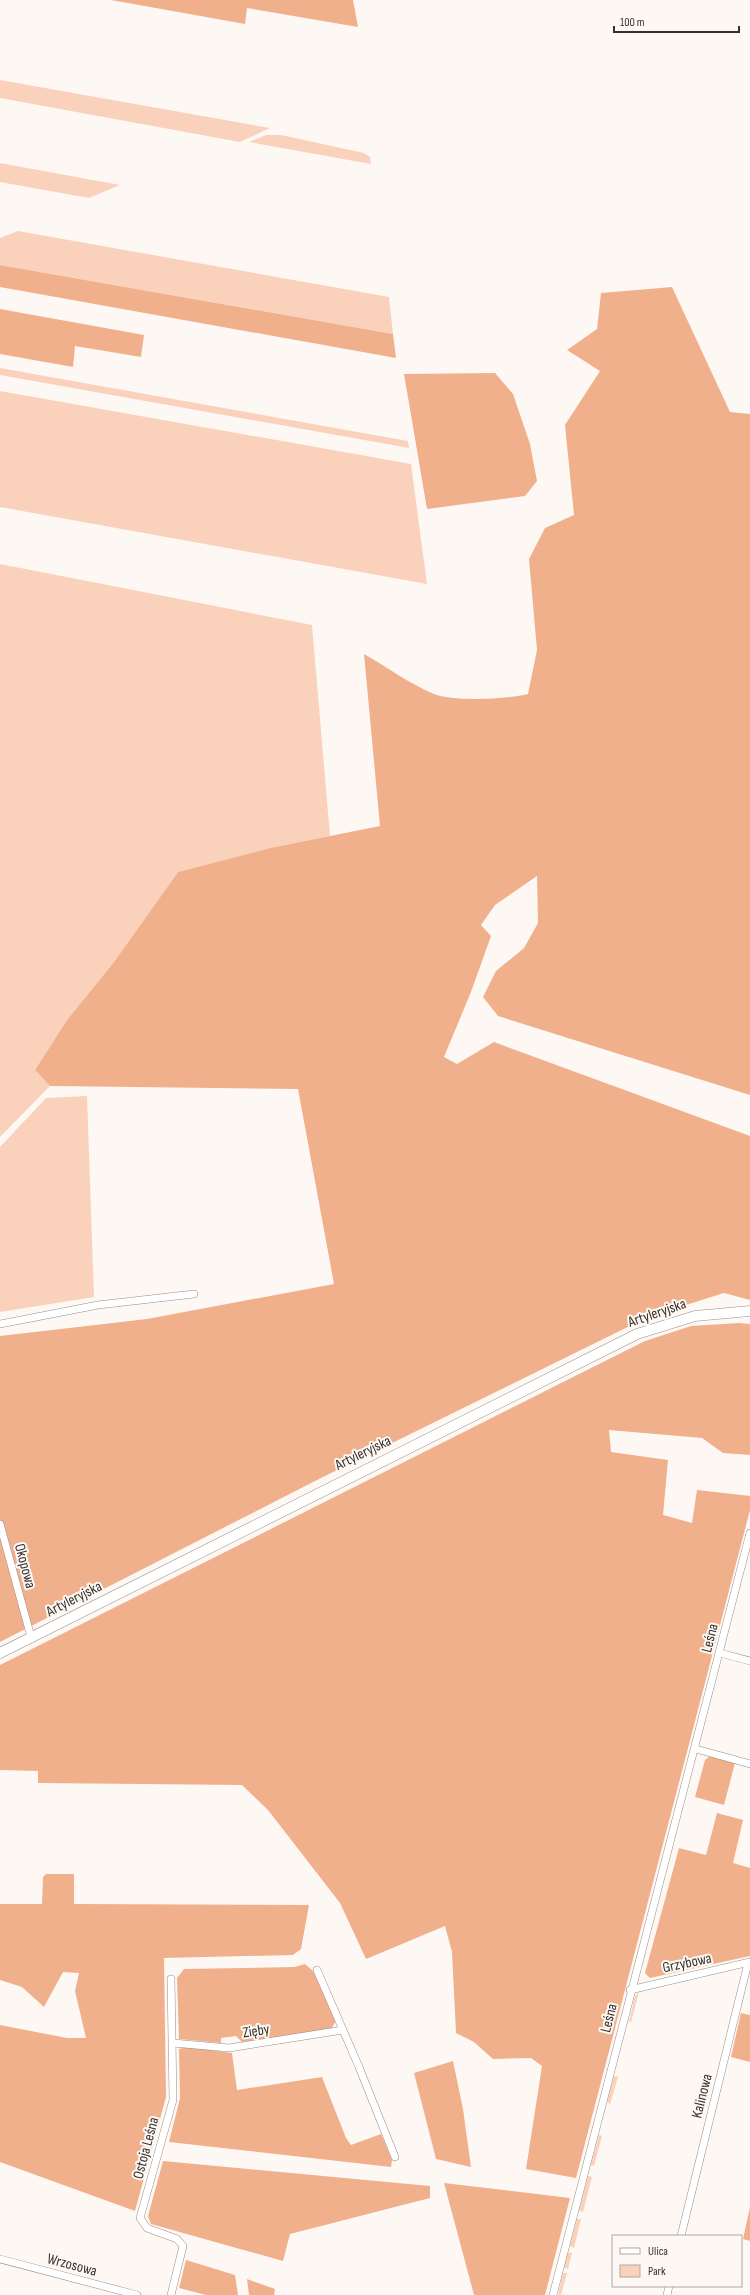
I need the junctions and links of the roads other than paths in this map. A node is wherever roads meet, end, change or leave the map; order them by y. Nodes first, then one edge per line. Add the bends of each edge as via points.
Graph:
1 (194, 1294) dead end
2 (750, 1311) edge
3 (0, 1324) edge
4 (0, 1524) edge
5 (750, 1533) edge
6 (31, 1637) junction
7 (0, 1653) edge
8 (720, 1653) junction
9 (750, 1661) edge
10 (696, 1749) junction
11 (750, 1764) edge
12 (749, 1963) edge
13 (317, 1970) dead end
14 (171, 1979) dead end
15 (630, 1990) junction
16 (343, 2030) junction
17 (173, 2043) junction
18 (395, 2157) dead end
19 (681, 2235) edge
20 (0, 2259) edge
21 (137, 2295) edge
22 (171, 2295) edge
23 (552, 2295) edge

1 - 3 street via 98,1305
2 - 6 street, Artyleryjska via 695,1316 637,1334
4 - 6 street, Okopowa
5 - 8 street, Leśna
6 - 7 street, Artyleryjska
8 - 9 street
8 - 10 street, Leśna
10 - 11 street
10 - 15 street, Leśna
12 - 15 street, Grzybowa
12 - 19 street, Kalinowa
13 - 16 street
14 - 17 street, Ostoja Leśna
15 - 23 street, Leśna
16 - 17 street, Zięby via 229,2048
16 - 18 street
17 - 22 street, Ostoja Leśna via 173,2100 140,2218 147,2228 177,2238 183,2246
20 - 21 street, Wrzosowa

